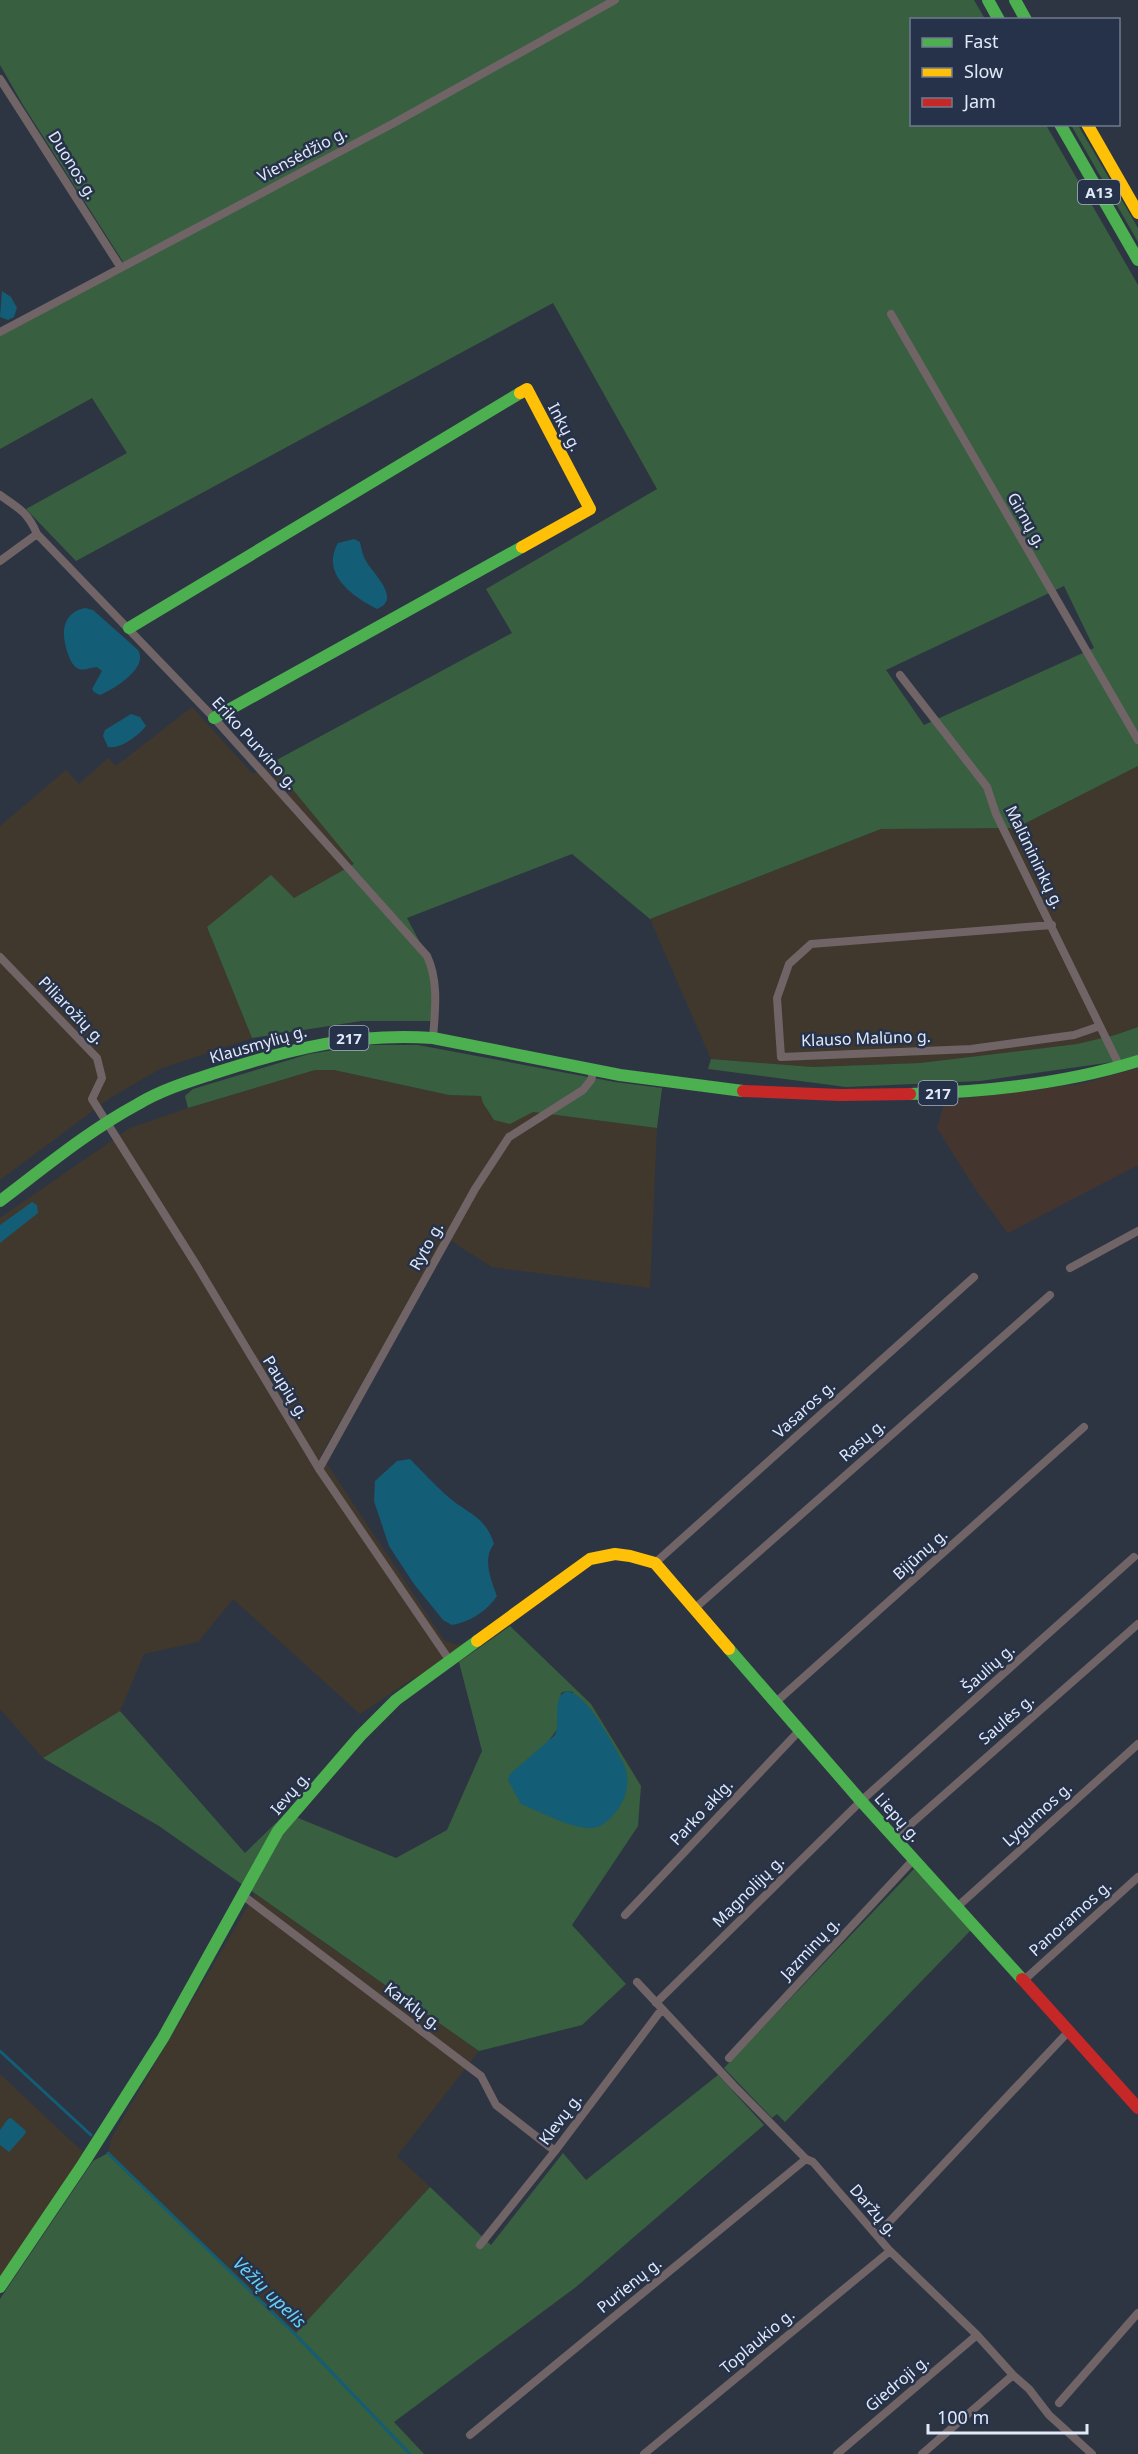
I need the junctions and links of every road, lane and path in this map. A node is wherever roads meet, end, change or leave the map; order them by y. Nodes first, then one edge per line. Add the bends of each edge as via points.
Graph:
1 (615, 0) edge
2 (988, 0) edge
3 (1015, 0) edge
4 (998, 18) edge
5 (1025, 18) edge
6 (0, 79) edge
7 (1061, 126) edge
8 (1088, 126) edge
9 (1138, 213) edge
10 (1138, 260) edge
11 (121, 268) junction
12 (891, 314) dead end
13 (0, 332) edge
14 (0, 495) edge
15 (37, 534) junction
16 (0, 561) edge
17 (129, 628) junction
18 (900, 675) dead end
19 (214, 718) junction
20 (1138, 741) edge
21 (1052, 925) junction
22 (0, 957) edge
23 (1100, 1026) junction
24 (433, 1038) junction
25 (1138, 1061) edge
26 (1120, 1067) junction
27 (594, 1070) junction
28 (107, 1123) junction
29 (0, 1201) edge
30 (1138, 1232) edge
31 (1070, 1268) dead end
32 (974, 1277) dead end
33 (1050, 1295) dead end
34 (1084, 1427) dead end
35 (319, 1469) junction
36 (1134, 1557) dead end
37 (655, 1563) junction
38 (694, 1609) junction
39 (1138, 1624) edge
40 (450, 1660) junction
41 (776, 1702) junction
42 (800, 1730) junction
43 (1138, 1744) edge
44 (861, 1801) junction
45 (895, 1838) junction
46 (914, 1859) junction
47 (1138, 1877) edge
48 (241, 1894) junction
49 (957, 1907) junction
50 (625, 1915) dead end
51 (1023, 1981) junction
52 (637, 1982) dead end
53 (659, 2006) junction
54 (1069, 2031) junction
55 (729, 2058) dead end
56 (1137, 2105) edge
57 (555, 2151) junction
58 (806, 2159) junction
59 (877, 2235) junction
60 (480, 2245) dead end
61 (890, 2251) junction
62 (0, 2287) edge
63 (1138, 2313) edge
64 (977, 2335) junction
65 (1012, 2374) junction
66 (1059, 2403) dead end
67 (470, 2434) dead end
68 (644, 2454) edge
69 (837, 2454) edge
70 (922, 2454) edge
71 (1092, 2454) edge

1 - 11 street, Viensėdžio g.
2 - 4 main road
3 - 5 main road
6 - 11 street, Duonos g.
7 - 10 main road, A13
8 - 9 main road, A13
11 - 13 street, Viensėdžio g.
12 - 20 street, Girnų g.
14 - 15 street, Eriko Purvino g. via 22,509
15 - 16 street
15 - 17 street, Eriko Purvino g.
17 - 19 street, Eriko Purvino g.
17 - 19 main road, Inkų g. via 527,389 590,509
18 - 21 street, Malūnininkų g. via 987,787 996,814
19 - 24 street, Eriko Purvino g. via 427,956 435,980
21 - 23 street, Malūnininkų g.
21 - 23 street, Klauso Malūno g. via 811,944 789,964 777,998 781,1057 971,1049 1074,1035
22 - 28 street, Piliarožių g. via 97,1058 102,1078 92,1099
23 - 26 street, Malūnininkų g.
24 - 27 main road, Klausmylių g. / 217
24 - 28 main road, Klausmylių g. / 217 via 374,1035 306,1046 169,1089
25 - 26 main road, 217
26 - 27 main road, Klausmylių g. / 217 via 1055,1081 873,1096 735,1090
27 - 35 street, Ryto g. via 584,1090 519,1129 500,1147
28 - 29 main road, Klausmylių g. / 217
28 - 35 street, Paupių g.
30 - 31 street
32 - 37 street, Vasaros g.
33 - 38 street, Rasų g.
34 - 41 street, Bijūnų g.
35 - 40 street, Paupių g.
36 - 44 street, Šaulių g.
37 - 38 main road, Liepų g.
37 - 40 main road, Ievų g. via 614,1553 590,1559
38 - 41 main road, Liepų g.
39 - 45 street, Saulės g.
40 - 48 main road, Ievų g. via 396,1700 360,1736 278,1831
41 - 42 main road, Liepų g.
42 - 44 main road, Liepų g.
42 - 50 street, Parko aklg.
43 - 49 street, Lygumos g.
44 - 45 main road, Liepų g.
44 - 53 street, Magnolijų g.
45 - 46 main road, Liepų g.
46 - 49 main road, Liepų g.
46 - 55 street, Jazminų g.
47 - 51 street, Panoramos g.
48 - 57 street, Karklų g. via 481,2076 496,2105
48 - 62 main road, Ievų g. via 163,2038
49 - 51 main road, Liepų g.
51 - 54 main road, Liepų g.
52 - 53 street, Daržų g.
53 - 57 street, Klevų g.
53 - 58 street, Daržų g.
54 - 56 main road, Liepų g.
54 - 59 street
57 - 60 street, Klevų g.
58 - 59 street, Daržų g. via 813,2162
58 - 67 street, Purienų g.
59 - 61 street, Daržų g.
61 - 64 street, Daržų g.
61 - 68 street, Toplaukio g.
63 - 66 street
64 - 65 street, Daržų g.
64 - 69 street, Giedroji g.
65 - 70 street
65 - 71 street, Daržų g.

